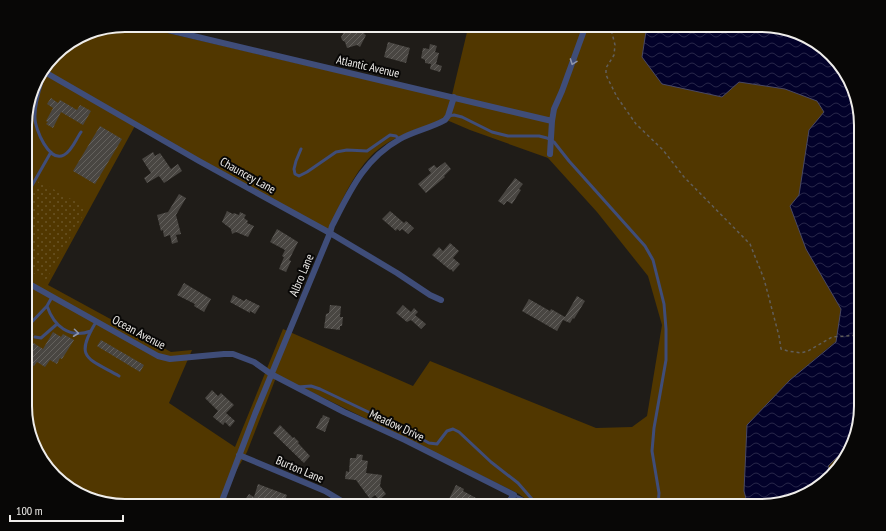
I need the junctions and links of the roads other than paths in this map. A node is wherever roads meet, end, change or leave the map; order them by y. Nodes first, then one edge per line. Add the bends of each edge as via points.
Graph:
1 (177, 32) edge
2 (583, 32) edge
3 (48, 74) edge
4 (41, 86) edge
5 (454, 97) junction
6 (448, 116) junction
7 (552, 121) junction
8 (81, 132) dead end
9 (399, 140) junction
10 (551, 140) junction
11 (301, 149) dead end
12 (51, 152) junction
13 (550, 154) dead end
14 (32, 185) edge
15 (330, 233) junction
16 (32, 285) edge
17 (52, 297) junction
18 (442, 300) dead end
19 (47, 306) junction
20 (32, 322) edge
21 (96, 322) junction
22 (57, 324) junction
23 (91, 332) junction
24 (35, 337) dead end
25 (272, 374) junction
26 (119, 376) dead end
27 (297, 387) junction
28 (240, 455) junction
29 (514, 495) junction
30 (223, 499) edge
31 (338, 499) edge
32 (511, 499) edge
33 (523, 499) edge
34 (532, 499) edge
35 (659, 499) edge

1 - 5 street, Atlantic Avenue
2 -> 7 street via 554,109
3 - 15 street, Chauncey Lane
4 - 12 lane via 35,118 38,134
5 - 6 street
5 - 7 street, Atlantic Avenue
6 - 9 street, Albro Lane via 444,121
6 - 10 lane via 462,117 492,132 508,136 539,136
7 - 10 street
8 - 12 lane via 64,155 59,156
9 - 11 lane via 396,136 390,135 367,151 336,152 299,176 295,174 294,169
9 - 15 street, Albro Lane via 372,160 354,183
10 - 13 street
10 - 35 lane via 645,246 653,260 664,304 666,360 652,451
12 - 14 lane
15 - 18 street, Chauncey Lane
15 - 25 street, Albro Lane
16 - 17 street, Ocean Avenue
17 - 19 lane
17 - 21 street, Ocean Avenue
19 - 20 lane
19 - 22 lane
21 - 23 lane
21 - 25 street, Ocean Avenue via 158,356 170,359 233,354 254,362
22 -> 23 lane via 68,332
22 - 24 lane via 41,338
23 - 26 lane via 85,342 86,354 91,361
25 - 27 street, Meadow Drive
25 - 28 street, Albro Lane
27 - 29 street, Meadow Drive
27 - 34 lane via 311,386 320,389 430,443 437,444 447,431 453,429 518,483
28 - 30 street, Albro Lane
28 - 31 street, Burton Lane
29 - 32 street
29 - 33 lane

